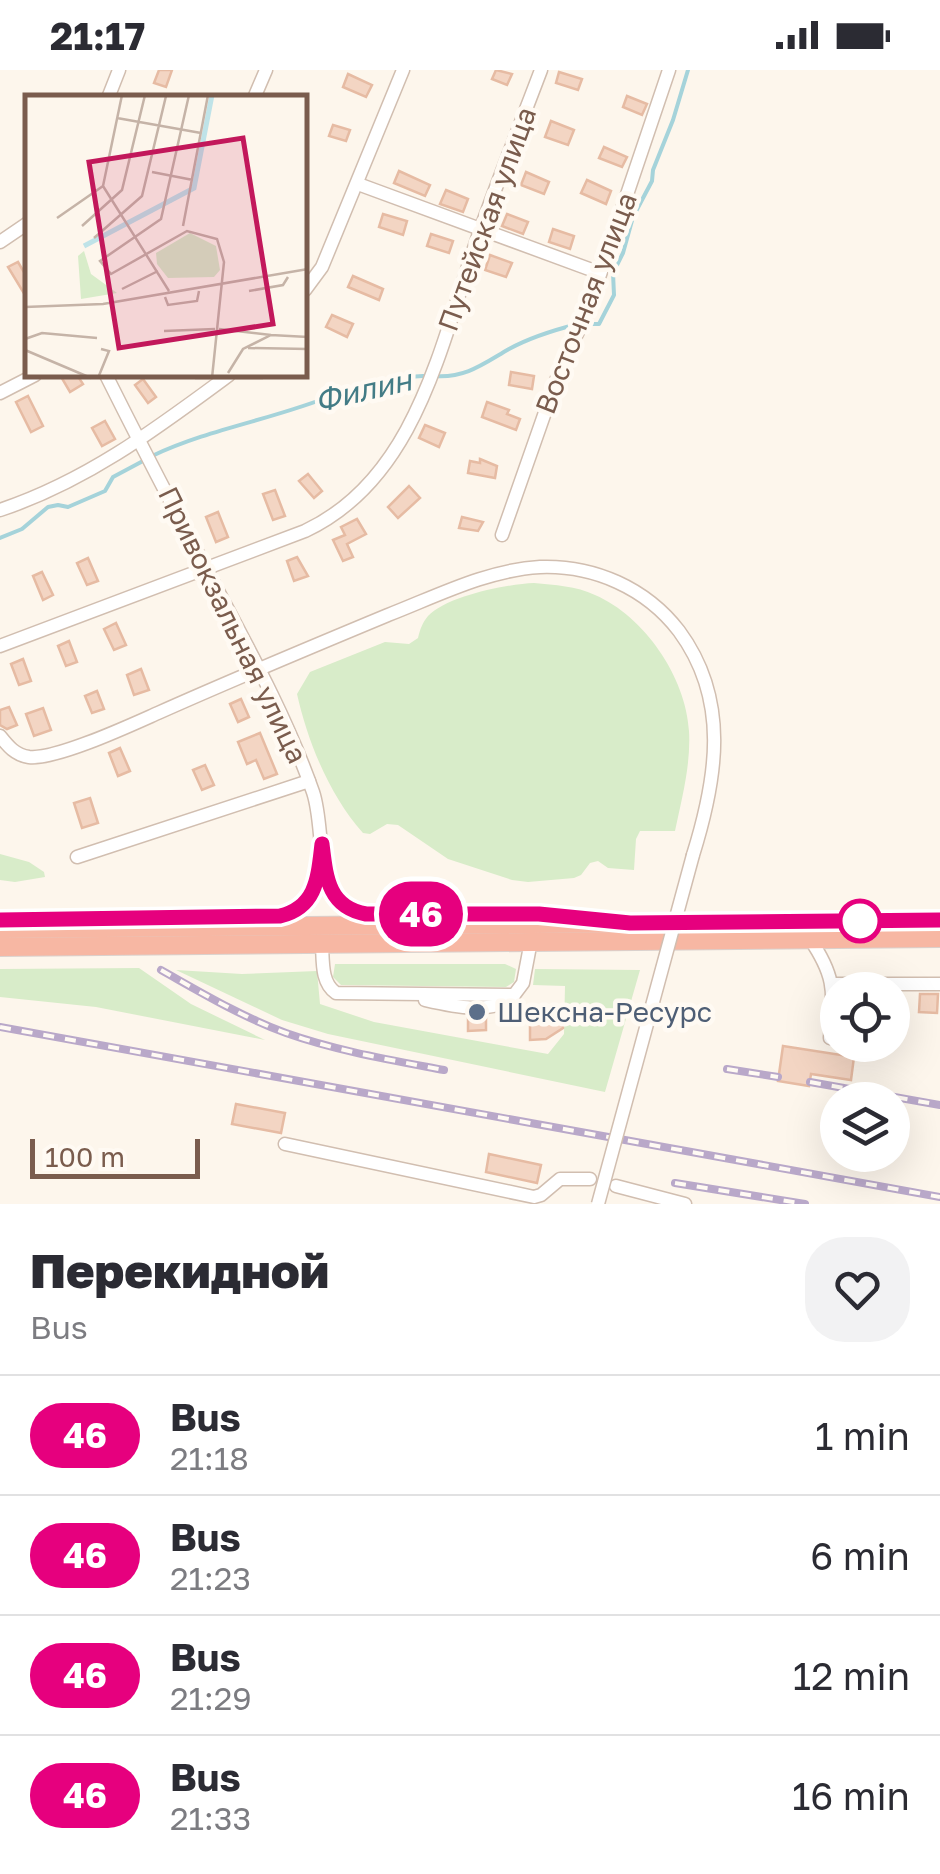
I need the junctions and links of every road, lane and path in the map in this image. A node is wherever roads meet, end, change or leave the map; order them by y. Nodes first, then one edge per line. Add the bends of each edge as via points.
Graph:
1 (119, 70) edge
2 (266, 70) edge
3 (404, 70) edge
4 (541, 70) edge
5 (669, 70) edge
6 (109, 95) edge
7 (255, 95) edge
8 (358, 184) junction
9 (25, 225) edge
10 (480, 230) junction
11 (0, 242) edge
12 (600, 273) junction
13 (308, 286) edge
14 (29, 378) edge
15 (108, 378) edge
16 (225, 378) edge
17 (0, 393) edge
18 (143, 447) junction
19 (0, 510) edge
20 (502, 535) dead end
21 (207, 570) junction
22 (0, 646) edge
23 (260, 668) junction
24 (0, 736) edge
25 (309, 781) junction
26 (322, 844) junction
27 (76, 856) dead end
28 (0, 920) edge
29 (940, 920) edge
30 (630, 923) junction
31 (0, 928) edge
32 (940, 938) edge
33 (810, 939) junction
34 (531, 941) junction
35 (322, 945) junction
36 (0, 947) edge
37 (829, 972) edge
38 (910, 984) edge
39 (940, 984) edge
40 (285, 1144) dead end
41 (590, 1180) dead end
42 (616, 1186) dead end
43 (598, 1204) edge
44 (685, 1204) edge

1 - 6 street
2 - 7 street
3 - 8 street
4 - 10 street, Путейская улица
5 - 12 street, Восточная улица
8 - 10 street
8 - 13 street
9 - 11 street
10 - 12 street
10 - 21 street, Путейская улица via 427,390 376,476 327,520
12 - 20 street, Восточная улица
14 - 17 street
15 - 18 street, Привокзальная улица
16 - 18 street
18 - 19 street
18 - 21 street, Привокзальная улица
21 - 22 street, Путейская улица
21 - 23 street, Привокзальная улица
23 - 24 street via 44,756 11,751
23 - 25 street, Привокзальная улица
23 - 43 street, bridge via 446,592 503,573 557,568 613,580 650,601 695,655 716,733 710,792
25 - 26 street, Привокзальная улица
25 - 27 street
26 - 28 street via 313,895 299,910 280,916
26 - 30 street, Привокзальная улица via 331,892 353,912 539,914
29 - 30 highway
30 - 31 highway
32 - 33 highway
33 - 34 highway
33 - 37 street
34 - 35 highway
34 - 35 street via 514,996 336,993 323,971
35 - 36 highway
38 - 39 street
40 - 41 street via 534,1196 560,1179
42 - 44 street

